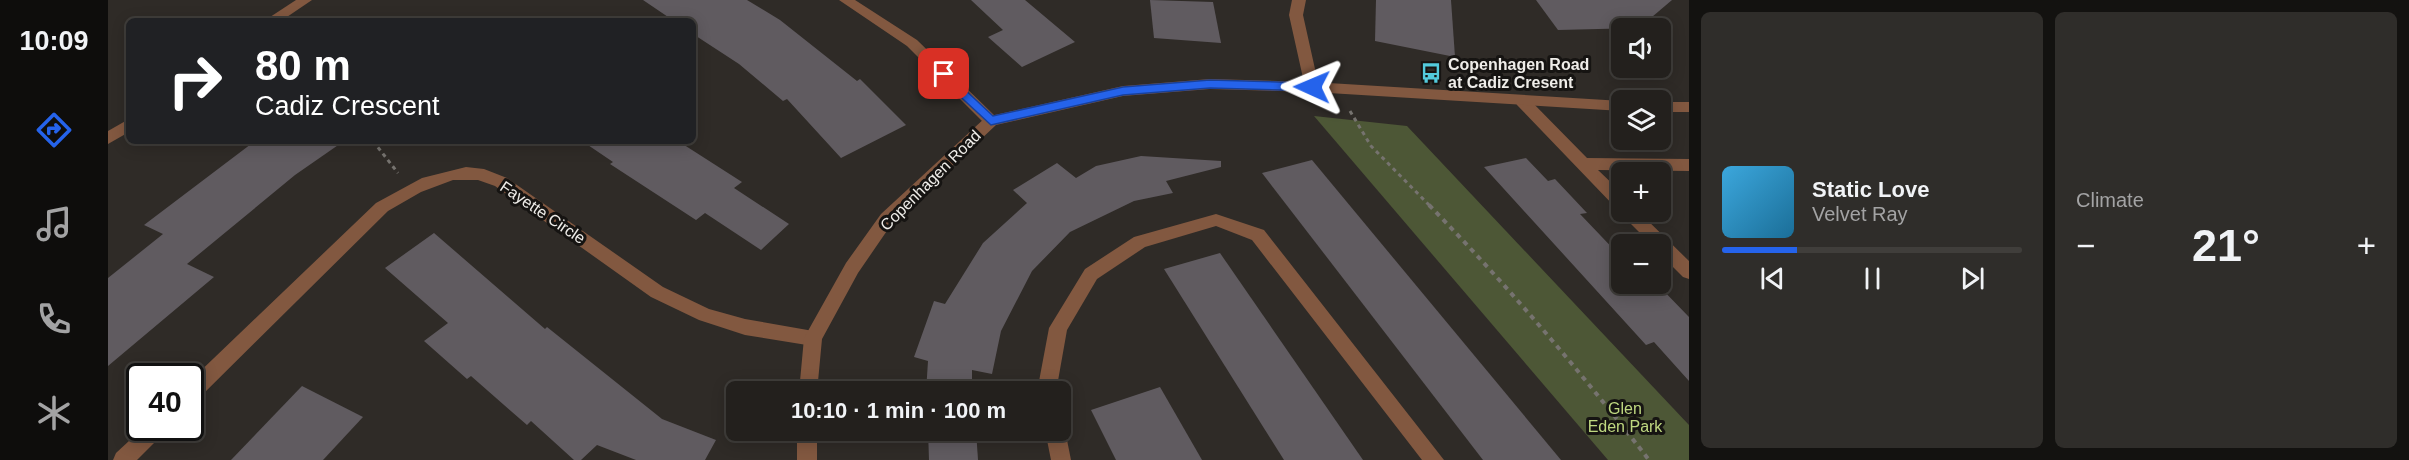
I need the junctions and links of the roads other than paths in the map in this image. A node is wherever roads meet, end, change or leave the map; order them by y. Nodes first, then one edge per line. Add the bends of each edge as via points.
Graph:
1 (304, 0) edge
2 (846, 0) edge
3 (1299, 0) edge
4 (276, 18) edge
5 (1312, 87) junction
6 (1522, 101) junction
7 (1611, 105) edge
8 (1671, 106) edge
9 (1689, 107) edge
10 (991, 121) junction
11 (126, 126) edge
12 (108, 139) edge
13 (1582, 164) junction
14 (1689, 165) edge
15 (1611, 193) edge
16 (1639, 222) edge
17 (1689, 272) edge
18 (813, 338) junction
19 (204, 380) edge
20 (809, 381) edge
21 (1048, 381) edge
22 (143, 441) edge
23 (807, 441) edge
24 (1057, 441) edge
25 (123, 460) edge
26 (807, 460) edge
27 (1061, 460) edge
28 (1434, 460) edge

1 - 4 street
2 - 10 street via 912,43
3 - 5 street via 1296,15
5 - 6 street, Copenhagen Road
5 - 10 street, Copenhagen Road via 1210,84 1123,91
6 - 7 street, Copenhagen Road
6 - 13 street
8 - 9 street
10 - 18 street, Copenhagen Road via 887,218 852,268
11 - 12 street
13 - 14 street
13 - 15 street
16 - 17 street
18 - 19 street, Fayette Circle via 745,327 705,315 657,292 501,182 477,173 447,176 382,207
18 - 20 street, Copenhagen Road
21 - 28 street via 1058,328 1091,274 1140,242 1216,220 1258,235
22 - 25 street
23 - 26 street
24 - 27 street

